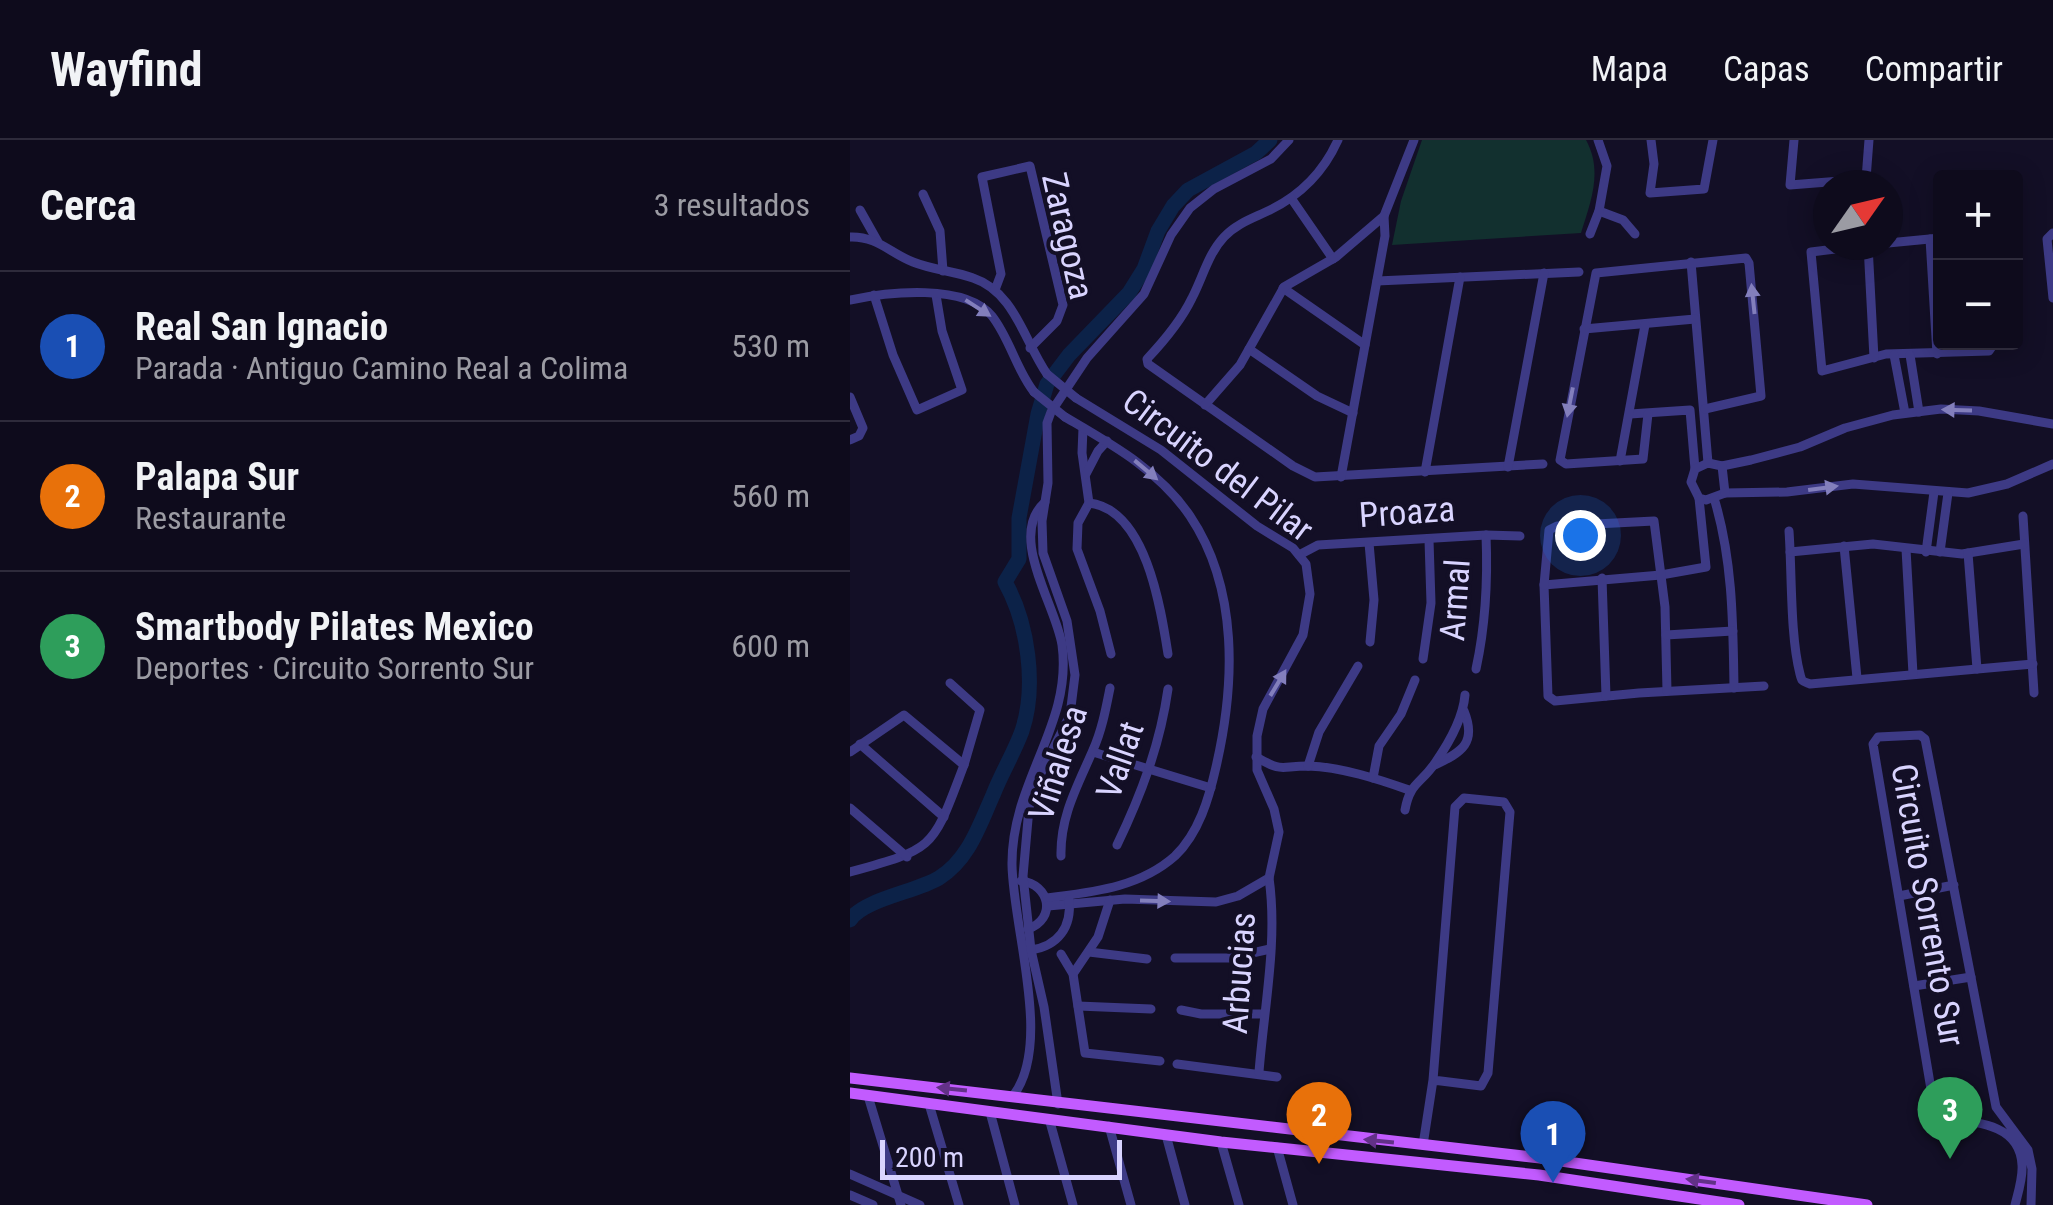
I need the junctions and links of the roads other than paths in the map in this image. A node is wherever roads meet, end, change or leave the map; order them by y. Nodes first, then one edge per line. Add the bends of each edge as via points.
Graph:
1 (1289, 140) edge
2 (1338, 140) edge
3 (1414, 140) edge
4 (1598, 140) edge
5 (1651, 140) edge
6 (1714, 140) edge
7 (1794, 140) edge
8 (1869, 140) edge
9 (924, 194) dead end
10 (1291, 198) junction
11 (860, 210) dead end
12 (1599, 211) junction
13 (1384, 216) junction
14 (2053, 233) edge
15 (1590, 234) dead end
16 (1636, 234) dead end
17 (850, 238) edge
18 (1933, 238) edge
19 (1903, 241) edge
20 (878, 242) junction
21 (1813, 253) edge
22 (1333, 259) junction
23 (1869, 260) edge
24 (1936, 260) edge
25 (1691, 262) junction
26 (942, 272) junction
27 (1579, 272) dead end
28 (1544, 273) junction
29 (1460, 277) junction
30 (1377, 281) junction
31 (1283, 288) junction
32 (995, 290) junction
33 (874, 295) junction
34 (936, 295) junction
35 (2053, 298) edge
36 (850, 300) edge
37 (1695, 319) junction
38 (1645, 324) junction
39 (1584, 329) junction
40 (1365, 345) junction
41 (1030, 348) junction
42 (1249, 349) junction
43 (1991, 350) edge
44 (1937, 354) junction
45 (1894, 355) junction
46 (1910, 355) junction
47 (1874, 358) junction
48 (1038, 362) junction
49 (1021, 372) junction
50 (850, 396) edge
51 (1205, 405) junction
52 (1705, 408) junction
53 (1919, 412) junction
54 (1353, 413) junction
55 (1905, 413) junction
56 (1630, 414) junction
57 (1648, 414) junction
58 (2053, 424) edge
59 (1083, 428) junction
60 (850, 440) edge
61 (1107, 441) junction
62 (1620, 461) junction
63 (1708, 463) junction
64 (1543, 464) dead end
65 (2053, 464) edge
66 (1722, 466) junction
67 (1508, 467) junction
68 (1695, 469) junction
69 (1425, 472) junction
70 (1086, 474) junction
71 (1341, 478) junction
72 (1934, 492) junction
73 (1948, 493) junction
74 (1725, 494) junction
75 (1699, 498) junction
76 (1714, 498) junction
77 (1089, 503) junction
78 (2023, 516) dead end
79 (1788, 531) dead end
80 (1486, 535) junction
81 (1520, 536) dead end
82 (1430, 540) junction
83 (1369, 543) junction
84 (2024, 544) junction
85 (1844, 546) junction
86 (1906, 549) junction
87 (1790, 552) junction
88 (1926, 552) junction
89 (1940, 552) junction
90 (1968, 553) junction
91 (1299, 555) junction
92 (1661, 574) junction
93 (1602, 578) junction
94 (1544, 585) junction
95 (1733, 630) junction
96 (1666, 635) junction
97 (1370, 642) dead end
98 (1111, 654) dead end
99 (1168, 654) dead end
100 (1423, 659) dead end
101 (2034, 664) junction
102 (1358, 666) dead end
103 (1476, 669) dead end
104 (1978, 669) junction
105 (1913, 674) junction
106 (1857, 678) junction
107 (1415, 680) dead end
108 (950, 683) dead end
109 (1764, 686) dead end
110 (1110, 688) dead end
111 (1734, 688) junction
112 (1168, 689) dead end
113 (1667, 691) junction
114 (1465, 694) dead end
115 (2034, 694) dead end
116 (1606, 696) junction
117 (1464, 711) junction
118 (860, 744) junction
119 (850, 752) edge
120 (1093, 752) junction
121 (1256, 757) junction
122 (964, 765) junction
123 (1308, 766) junction
124 (1434, 766) junction
125 (1150, 769) junction
126 (1280, 770) junction
127 (1372, 778) junction
128 (1211, 788) junction
129 (1263, 788) junction
130 (1409, 790) junction
131 (850, 808) edge
132 (1406, 810) dead end
133 (944, 817) junction
134 (1117, 845) dead end
135 (1060, 856) dead end
136 (907, 857) junction
137 (850, 872) edge
138 (1269, 878) junction
139 (1018, 881) junction
140 (1954, 886) junction
141 (1114, 888) junction
142 (1899, 896) junction
143 (1069, 900) junction
144 (1110, 900) junction
145 (1047, 902) junction
146 (1024, 929) junction
147 (1270, 948) junction
148 (1030, 950) junction
149 (1089, 952) junction
150 (1062, 954) dead end
151 (1175, 958) dead end
152 (1146, 959) dead end
153 (1073, 974) junction
154 (1972, 976) junction
155 (1914, 986) junction
156 (1041, 994) junction
157 (1027, 997) junction
158 (1078, 1006) junction
159 (1150, 1009) dead end
160 (1181, 1010) dead end
161 (1263, 1014) junction
162 (1160, 1061) dead end
163 (1177, 1064) dead end
164 (1259, 1072) junction
165 (850, 1076) edge
166 (1277, 1076) dead end
167 (1432, 1080) junction
168 (850, 1093) edge
169 (868, 1096) junction
170 (1014, 1096) junction
171 (929, 1104) junction
172 (1058, 1104) junction
173 (990, 1112) junction
174 (1050, 1122) junction
175 (1109, 1126) junction
176 (1166, 1135) junction
177 (1221, 1142) junction
178 (1423, 1145) junction
179 (1277, 1148) junction
180 (2027, 1163) junction
181 (850, 1174) edge
182 (850, 1195) edge
183 (899, 1200) edge
184 (873, 1205) edge
185 (920, 1205) edge
186 (959, 1205) edge
187 (1015, 1205) edge
188 (1073, 1205) edge
189 (1131, 1205) edge
190 (1185, 1205) edge
191 (1239, 1205) edge
192 (1293, 1205) edge
193 (1739, 1205) edge
194 (1867, 1205) edge
195 (2016, 1205) edge
196 (2032, 1205) edge

1 - 139 street via 1271,159 1190,208 1144,294 1072,377 1047,423 1043,553 1069,631 1074,685 1070,716 1029,808
2 - 10 street via 1313,179
3 - 13 street
4 - 12 street via 1606,156
5 - 6 street via 1650,192 1704,190
7 - 8 street via 1790,185 1866,179
9 - 26 street via 940,230
10 - 22 street
10 - 51 street via 1222,240 1181,318 1146,359
11 - 20 street
12 - 15 street
12 - 16 street via 1623,220
13 - 22 street
13 - 30 street
14 - 35 street via 2047,239
17 - 20 street
18 - 19 street
20 - 26 street
21 - 47 street via 1822,372
22 - 31 street
23 - 47 street
24 - 44 street
25 - 37 street
25 - 39 street via 1598,272
52 -> 25 street via 1757,398 1762,388 1748,260
26 - 32 street
27 - 28 street
28 - 29 street
28 - 67 street
29 - 30 street
29 - 69 street
30 - 40 street
31 - 40 street
31 - 42 street
32 - 41 street, Circuito del Pilar
32 - 41 street, Zaragoza via 1001,274 982,177 1030,166 1063,305
33 - 34 street, Circuito del Pilar
33 - 34 street via 913,406 922,410 962,390
33 - 36 street, Circuito del Pilar
34 -> 49 street, Circuito del Pilar via 971,300 986,311
37 - 38 street
37 - 52 street
38 - 39 street
38 - 56 street
39 -> 62 street via 1560,460
40 - 54 street
41 - 48 street, Circuito del Pilar
42 - 51 street
42 - 54 street
43 - 44 street
44 - 46 street
45 - 46 street
45 - 47 street
45 - 55 street
46 - 53 street
48 - 49 street
48 - 91 street, Circuito del Pilar, bridge via 1076,398 1161,450
49 - 59 street, Circuito del Pilar, bridge via 1034,392
50 - 60 street via 862,433
51 - 71 street via 1302,472
52 - 63 street
53 - 55 street
58 -> 53 street via 1979,410
54 - 71 street
55 - 66 street
56 - 57 street
56 - 62 street
57 - 62 street via 1646,456
57 - 68 street via 1690,410
59 - 61 street, Circuito del Pilar
59 - 70 street
61 - 70 street
61 -> 128 street, Circuito del Pilar via 1172,493 1210,556 1224,605 1230,667
63 - 66 street
63 - 68 street
64 - 67 street
65 - 73 street via 2007,484
66 - 74 street
67 - 69 street
68 - 75 street
69 - 71 street
70 - 77 street
72 - 73 street
74 -> 72 street via 1853,484
72 - 88 street
73 - 89 street
74 - 76 street
75 - 76 street
75 - 92 street via 1706,567
76 - 95 street
77 - 98 street via 1078,523 1077,550
77 - 99 street via 1106,507 1133,533
78 - 84 street
79 - 87 street
80 - 81 street, Proaza
80 - 82 street, Proaza
80 - 103 street, Armal via 1488,590
82 - 83 street, Proaza
82 - 100 street via 1432,603
83 - 91 street, Proaza via 1318,545
83 - 97 street
84 - 90 street
84 - 101 street
85 - 86 street
85 - 87 street
85 - 106 street
86 - 88 street
86 - 105 street
87 - 106 street via 1800,677 1810,684
88 - 89 street
89 - 90 street
90 - 104 street
121 -> 91 street, Circuito del Pilar via 1264,708 1307,619 1310,584
92 - 93 street
92 - 94 street via 1652,520 1556,526 1546,536
92 - 96 street
93 - 94 street
93 - 116 street
94 - 116 street via 1550,699
95 - 96 street
95 - 111 street
96 - 113 street
101 - 104 street
101 - 115 street
102 - 123 street via 1319,732
104 - 105 street
105 - 106 street
107 - 127 street via 1380,746
108 - 122 street via 980,710
109 - 111 street
110 - 120 street, Viñalesa
111 - 113 street
112 - 125 street, Vallat
113 - 116 street
114 - 117 street
117 - 124 street
117 - 124 street via 1470,730 1464,747
118 - 119 street
118 - 122 street via 904,715
118 - 133 street
120 - 125 street
120 - 135 street, Viñalesa via 1074,789
121 - 126 street
121 - 129 street, Circuito del Pilar
122 - 133 street
123 - 126 street
123 - 127 street
124 - 130 street
125 - 128 street
125 - 134 street, Vallat
126 - 129 street
127 - 130 street
128 - 141 street, Circuito del Pilar via 1185,846 1154,872
129 - 138 street, Circuito del Pilar via 1278,832
130 - 132 street
131 - 136 street
133 - 136 street via 932,838
136 - 137 street
144 -> 138 street, Circuito del Pilar via 1216,902
138 - 147 street, Arbucias
139 - 145 street via 1037,885
139 - 146 street
140 - 142 street
140 - 142 street, Circuito Sorrento Sur via 1923,736 1878,737 1873,744
140 - 154 street
141 - 143 street, Circuito del Pilar
141 - 144 street
142 - 155 street, Circuito Sorrento Sur
143 - 144 street, Circuito del Pilar
143 - 145 street, Circuito del Pilar
143 - 148 street via 1059,937
144 - 149 street
145 - 146 street via 1042,922
146 - 148 street
146 - 157 street
147 - 151 street via 1230,958
147 - 161 street, Arbucias
148 - 156 street
149 - 152 street
149 - 153 street
150 - 153 street
153 - 158 street
154 - 155 street
154 - 180 street via 1996,1107 2022,1138
155 - 180 street, Circuito Sorrento Sur via 1937,1116 1997,1126
156 - 157 street
156 - 172 street
157 - 170 street via 1033,1044
158 - 159 street
158 - 162 street via 1085,1053
160 - 161 street
161 - 164 street, Arbucias
163 - 164 street
164 - 166 street
170 -> 165 main road
167 - 167 street via 1455,808 1464,798 1504,802 1510,812 1488,1073 1480,1086
167 - 178 street
168 - 169 main road
169 - 171 main road
169 - 183 street
170 - 172 main road
171 - 173 main road
171 - 186 street
178 -> 172 main road
173 - 174 main road
173 - 187 street
174 - 175 main road
174 - 188 street
175 - 176 main road
175 - 189 street
176 - 177 main road
176 - 190 street
177 - 179 main road
177 - 191 street
194 -> 178 main road
179 - 192 street
179 - 193 main road via 1539,1175
180 - 195 street
180 - 196 street
181 - 183 street
182 - 184 street
183 - 185 street

